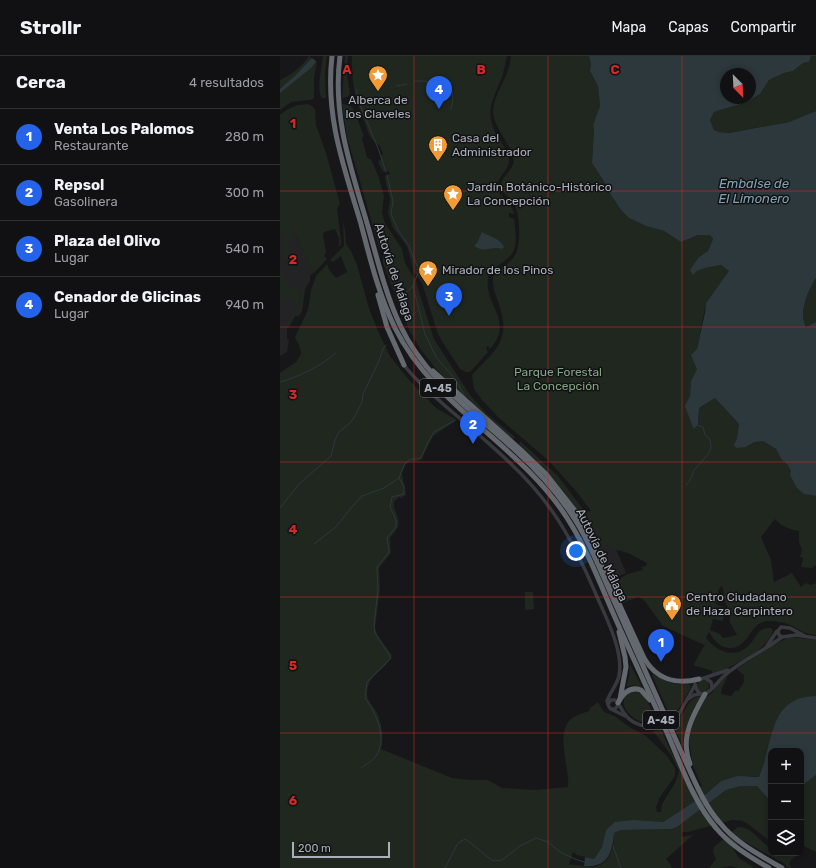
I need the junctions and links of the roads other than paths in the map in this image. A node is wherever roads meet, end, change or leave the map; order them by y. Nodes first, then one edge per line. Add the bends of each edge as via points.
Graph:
1 (332, 56) edge
2 (340, 56) edge
3 (376, 278) junction
4 (404, 365) joint
5 (424, 365) junction
6 (619, 627) junction
7 (785, 628) junction
8 (778, 631) junction
9 (784, 636) junction
10 (805, 636) junction
11 (816, 638) edge
12 (765, 648) junction
13 (732, 669) junction
14 (702, 678) junction
15 (695, 684) junction
16 (614, 688) junction
17 (712, 689) junction
18 (703, 694) junction
19 (687, 700) junction
20 (618, 701) junction
21 (608, 704) junction
22 (656, 708) junction
23 (611, 709) junction
24 (627, 717) junction
25 (671, 721) dead end
26 (659, 726) dead end
27 (688, 769) junction
28 (769, 868) edge
29 (782, 868) edge

1 - 3 highway, Autovía de Málaga / A-45 via 330,98 336,137
2 - 5 highway, Autovía de Málaga / A-45 via 339,109 342,136 350,166 391,302 408,341
3 - 4 highway via 387,327
3 - 6 highway, Autovía de Málaga / A-45 via 395,328 417,364 450,401 534,476 568,519
4 - 16 street via 429,391 524,476 562,525 581,560 613,635 619,659 619,676
5 - 14 highway via 522,450 546,474 576,512 629,627 651,668 662,676 676,681
5 - 27 highway, Autovía de Málaga / A-45 via 454,396 539,472 573,516 602,574
6 - 20 highway via 625,657 624,680
6 - 22 highway, Autovía de Málaga / A-45
7 - 8 street
7 - 9 street via 787,632
7 - 10 street
8 - 9 street via 779,635
8 - 12 street
9 - 10 street
9 - 12 street
10 - 11 street
12 - 13 street
13 - 14 street
13 - 17 street
14 - 15 street
14 - 17 street via 711,682
15 - 18 street via 696,689
15 - 19 street
16 - 20 street
16 - 21 street via 608,698
17 - 18 street
18 - 19 street
18 - 27 highway via 688,734
19 - 25 street via 679,714
20 - 21 street via 611,700
20 - 22 highway via 627,691 637,688 645,693
20 - 23 street via 615,708
20 - 24 street
21 - 23 street
22 - 27 highway, Autovía de Málaga / A-45
23 - 24 street
24 - 26 street via 643,726
27 - 28 highway, Autovía de Málaga / A-45 via 706,816 716,829 735,847
27 - 29 highway, Autovía de Málaga / A-45 via 720,824 740,842

